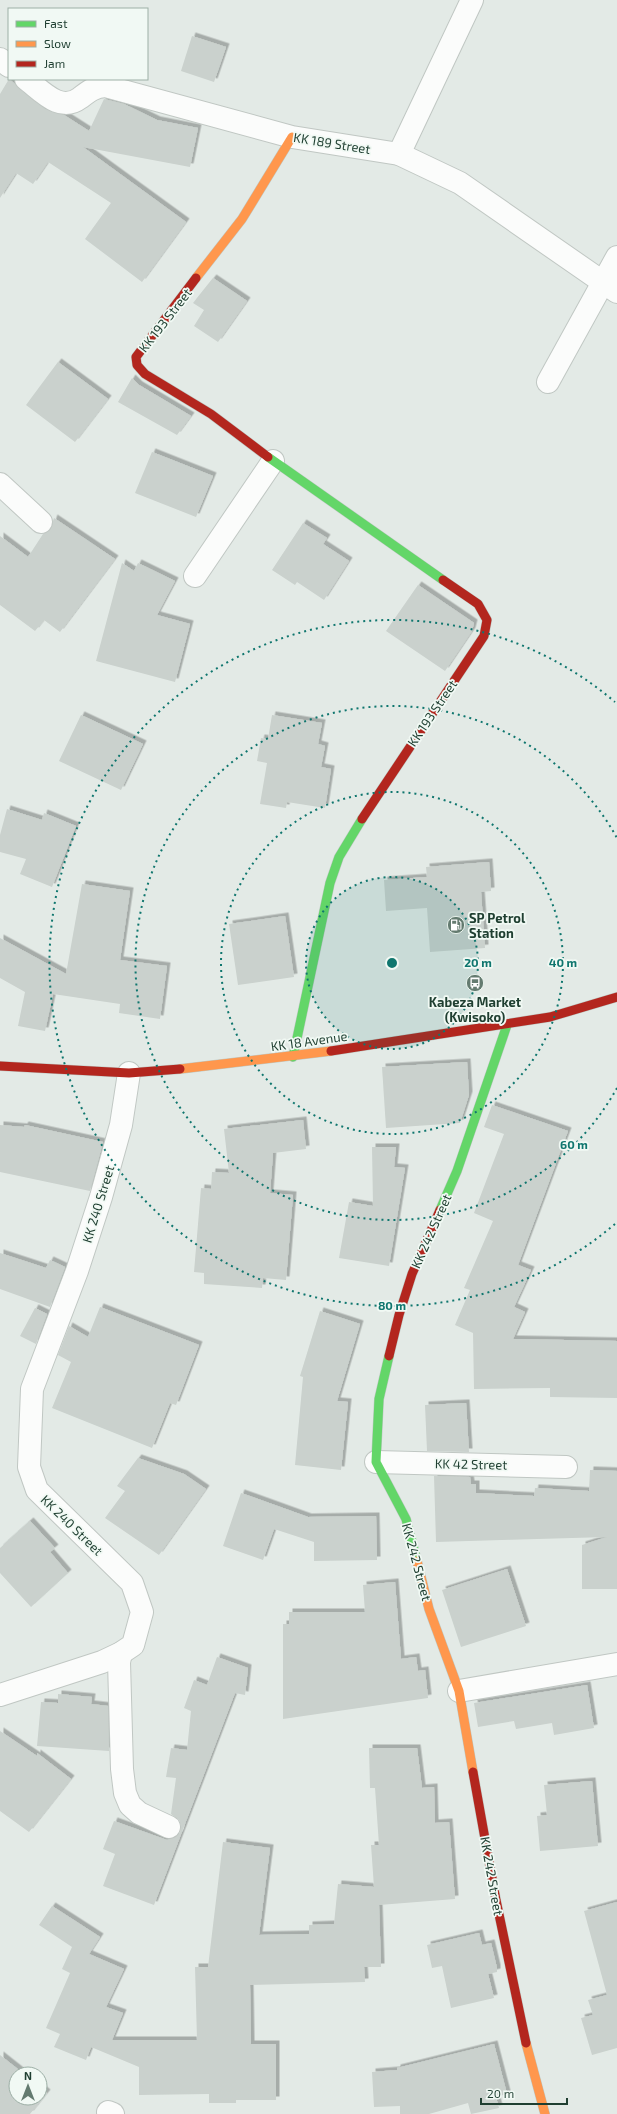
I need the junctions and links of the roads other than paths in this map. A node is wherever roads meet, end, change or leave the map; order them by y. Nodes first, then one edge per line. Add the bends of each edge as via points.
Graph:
1 (472, 0) edge
2 (0, 58) edge
3 (8, 65) edge
4 (27, 80) edge
5 (292, 137) junction
6 (399, 154) junction
7 (617, 257) edge
8 (611, 287) edge
9 (548, 382) dead end
10 (273, 462) junction
11 (0, 484) edge
12 (41, 522) dead end
13 (194, 576) dead end
14 (617, 997) edge
15 (507, 1025) junction
16 (293, 1057) junction
17 (0, 1066) edge
18 (129, 1073) junction
19 (376, 1462) junction
20 (566, 1467) dead end
21 (121, 1654) junction
22 (617, 1664) edge
23 (459, 1691) junction
24 (0, 1695) edge
25 (169, 1827) dead end
26 (545, 2114) edge

1 - 6 street
2 - 3 street
4 - 5 street, KK 189 Street via 57,103 67,104 77,100 95,86 105,86
5 - 6 street, KK 189 Street
5 - 10 street, KK 193 Street via 242,219 136,357 137,365 146,374 211,414
6 - 8 street, KK 189 Street via 460,183
7 - 8 street
8 - 9 street
10 - 13 street
10 - 16 street, KK 193 Street via 478,604 486,620 484,636 351,834 339,857 330,883
11 - 12 street
14 - 15 street, KK 18 Avenue via 550,1017
15 - 16 street, KK 18 Avenue
15 - 19 street, KK 242 Street via 458,1171 412,1274 399,1315 379,1399
16 - 18 street, KK 18 Avenue
17 - 18 street, KK 18 Avenue
18 - 21 street, KK 240 Street via 121,1125 98,1205 77,1272 32,1389 29,1467 37,1490 132,1583 142,1612 133,1645
19 - 20 street, KK 42 Street
19 - 23 street, KK 242 Street via 406,1519 429,1610
21 - 24 street, KK 240 Street
21 - 25 street via 119,1662 122,1769 125,1793 130,1805 139,1813
22 - 23 street
23 - 26 street, KK 242 Street via 521,2026

